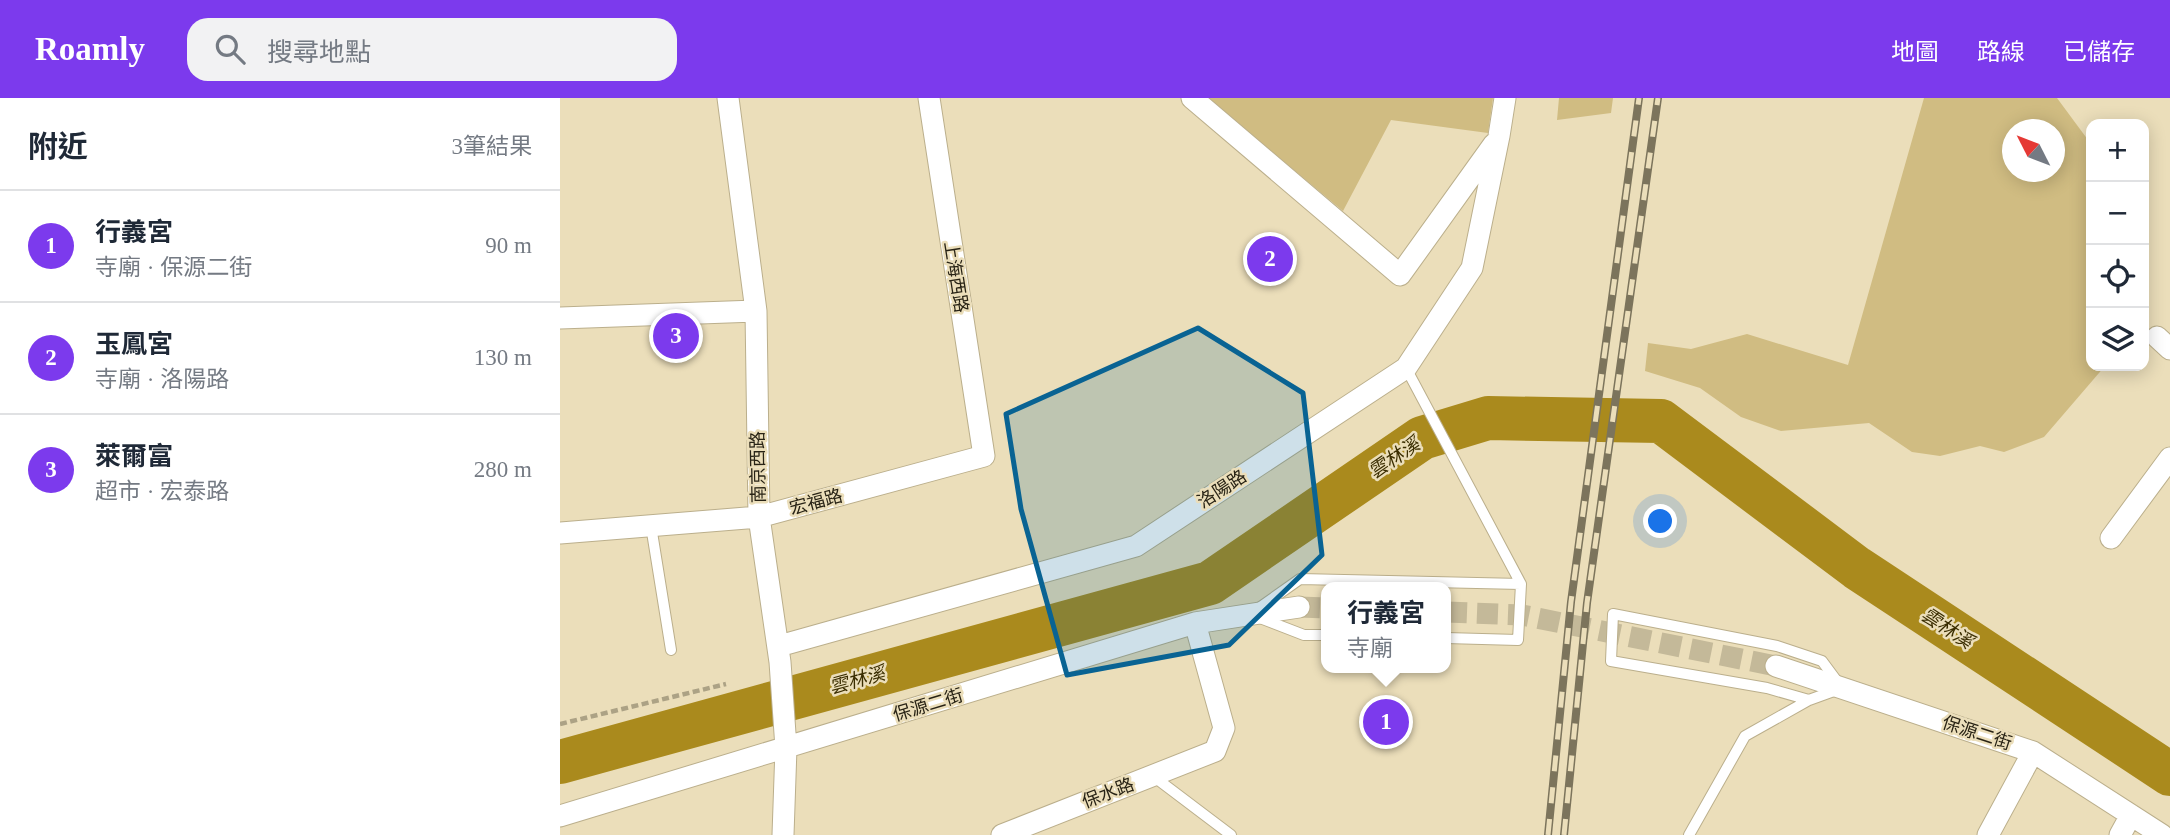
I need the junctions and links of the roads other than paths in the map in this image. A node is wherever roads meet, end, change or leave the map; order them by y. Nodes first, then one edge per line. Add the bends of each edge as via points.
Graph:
1 (728, 98) edge
2 (929, 98) edge
3 (1192, 98) edge
4 (1505, 98) edge
5 (1499, 136) junction
6 (756, 311) junction
7 (560, 318) edge
8 (1406, 368) junction
9 (984, 456) joint
10 (2170, 458) edge
11 (759, 517) junction
12 (651, 526) junction
13 (560, 533) edge
14 (2111, 538) dead end
15 (1433, 582) edge
16 (1451, 582) edge
17 (1521, 584) junction
18 (1299, 607) tunnel mouth
19 (1251, 614) junction
20 (1195, 623) junction
21 (1321, 635) edge
22 (1451, 638) edge
23 (671, 650) dead end
24 (779, 654) junction
25 (1776, 666) tunnel mouth
26 (1842, 688) junction
27 (1809, 700) junction
28 (785, 741) junction
29 (2034, 751) junction
30 (1153, 776) junction
31 (2131, 815) junction
32 (560, 816) edge
33 (783, 835) edge
34 (1002, 835) edge
35 (1231, 835) edge
36 (1689, 835) edge
37 (1988, 835) edge
38 (2119, 835) edge
39 (2162, 835) edge

1 - 6 street, 南京西路
2 - 9 street, 上海西路
3 - 5 street, 洛陽路 via 1400,275
4 - 5 street, 洛陽路
5 - 8 street, 洛陽路 via 1472,268
6 - 7 street
6 - 11 street, 南京西路
8 - 17 lane
8 - 24 street, 洛陽路 via 1136,546
9 - 11 street, 宏福路
10 - 14 street
11 - 12 street, 宏福路
11 - 24 street, 南京西路
12 - 13 street, 宏福路
12 - 23 lane
15 - 19 lane via 1300,579
16 - 17 lane
17 - 22 lane via 1518,640
18 - 19 street, 保源二街
19 - 20 street, 保源二街
19 - 21 lane via 1304,635
20 - 28 street, 保源二街
20 - 30 street, 保水路 via 1224,728 1215,751
24 - 28 street, 南京西路
25 - 26 street, 保源二街
26 - 27 lane
26 - 27 lane via 1822,661 1777,646 1613,614 1611,661 1767,688
26 - 29 street, 保源二街
27 - 36 lane via 1745,736
28 - 32 street, 保源二街
28 - 33 street, 南京西路
29 - 31 street, 保源二街
29 - 37 street
30 - 34 street, 保水路
30 - 35 lane
31 - 38 street
31 - 39 street, 保源二街

